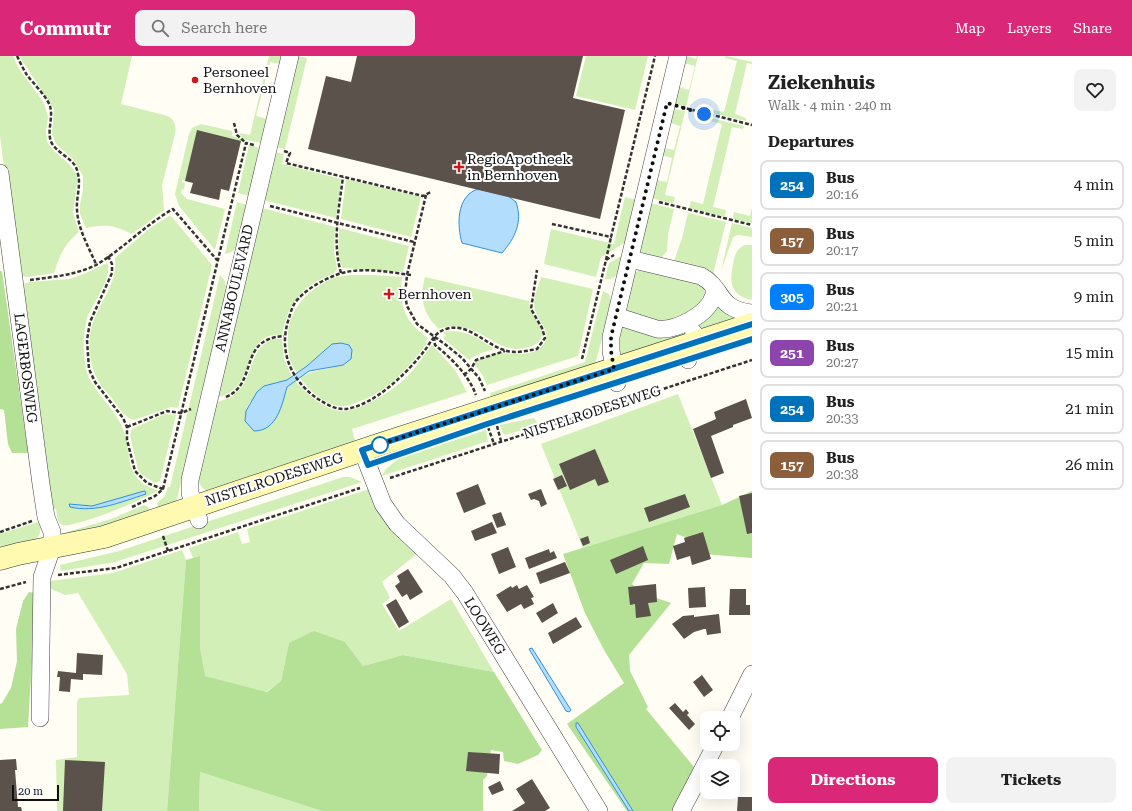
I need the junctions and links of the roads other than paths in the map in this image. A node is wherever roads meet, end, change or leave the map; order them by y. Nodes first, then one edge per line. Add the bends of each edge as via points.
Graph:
1 (290, 56) edge
2 (678, 56) edge
3 (0, 173) edge
4 (630, 258) junction
5 (713, 286) junction
6 (752, 313) edge
7 (616, 316) junction
8 (698, 316) junction
9 (752, 324) edge
10 (752, 339) edge
11 (690, 352) junction
12 (616, 376) junction
13 (368, 466) junction
14 (196, 513) junction
15 (0, 559) edge
16 (47, 562) junction
17 (0, 573) edge
18 (752, 674) edge
19 (734, 711) edge
20 (40, 718) dead end
21 (712, 751) edge
22 (599, 811) edge
23 (681, 811) edge

1 - 14 street, ANNABOULEVARD via 190,480 190,493
2 - 4 street
3 - 16 street, LAGERBOSWEG via 46,517 52,532
4 - 5 street via 701,276
4 - 7 street
5 - 6 street via 732,308
5 - 8 street via 714,295
7 - 8 street via 663,330
7 - 12 street via 611,344
8 - 11 street
9 - 11 street, NISTELRODESEWEG
10 - 11 street, NISTELRODESEWEG via 724,347
11 - 12 street, NISTELRODESEWEG
12 - 13 street, NISTELRODESEWEG via 490,412
13 - 14 street, NISTELRODESEWEG
13 - 22 street, LOOWEG via 383,504 397,524 452,576 465,593
14 - 16 street, NISTELRODESEWEG via 104,550
15 - 16 street, NISTELRODESEWEG via 18,554
16 - 17 street, NISTELRODESEWEG
16 - 20 street
18 - 19 street
21 - 23 street

